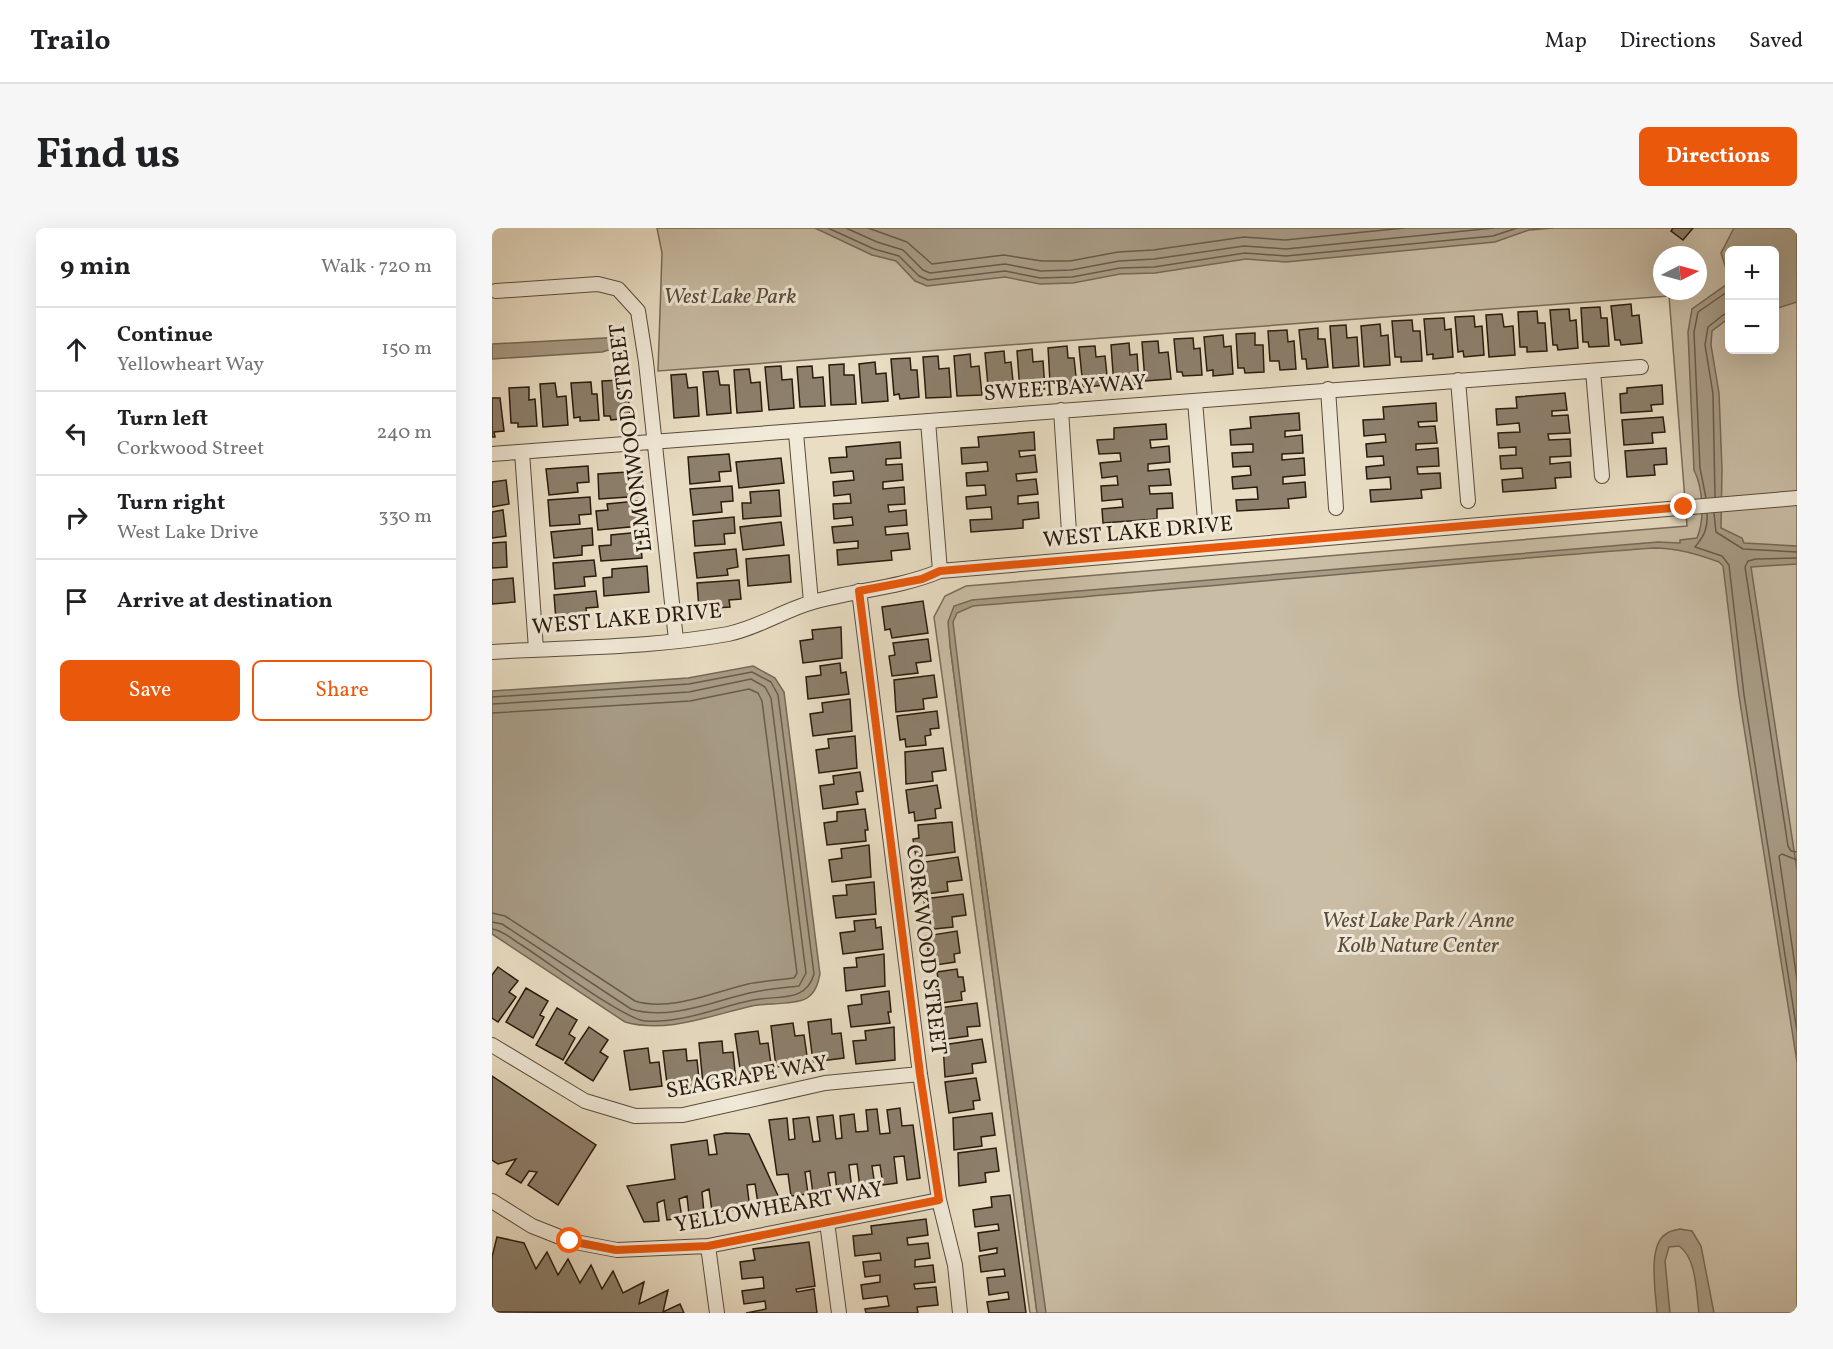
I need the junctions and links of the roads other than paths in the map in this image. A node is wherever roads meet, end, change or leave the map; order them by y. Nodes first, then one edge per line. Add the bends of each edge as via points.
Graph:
1 (495, 291) dead end
2 (1641, 367) dead end
3 (1593, 371) junction
4 (1458, 380) junction
5 (1328, 389) junction
6 (1195, 401) junction
7 (1061, 410) junction
8 (928, 421) junction
9 (796, 433) junction
10 (655, 444) junction
11 (522, 452) junction
12 (492, 454) edge
13 (1602, 476) dead end
14 (1797, 498) edge
15 (1468, 501) dead end
16 (1336, 508) dead end
17 (1205, 520) dead end
18 (1070, 532) dead end
19 (940, 571) junction
20 (859, 591) junction
21 (811, 602) junction
22 (676, 640) junction
23 (536, 649) junction
24 (492, 652) edge
25 (492, 1045) edge
26 (920, 1074) junction
27 (939, 1200) junction
28 (492, 1201) edge
29 (827, 1222) junction
30 (708, 1246) junction
31 (717, 1313) edge
32 (839, 1313) edge
33 (960, 1313) edge

1 - 10 street, LEMONWOOD STREET via 598,284 618,289 638,311
2 - 3 street, SWEETBAY WAY
3 - 4 street, SWEETBAY WAY
3 - 13 street
4 - 5 street, SWEETBAY WAY
4 - 15 street
5 - 6 street, SWEETBAY WAY
5 - 16 street
6 - 7 street, SWEETBAY WAY
6 - 17 street
7 - 8 street, SWEETBAY WAY
7 - 18 street
8 - 9 street, SWEETBAY WAY
8 - 19 street
9 - 10 street, SWEETBAY WAY
9 - 21 street
10 - 11 street, SWEETBAY WAY
10 - 22 street, LEMONWOOD STREET
11 - 12 street, SWEETBAY WAY
11 - 23 street
14 - 19 street, WEST LAKE DRIVE
19 - 20 street, WEST LAKE DRIVE via 922,579
20 - 21 street, WEST LAKE DRIVE
20 - 26 street, CORKWOOD STREET
21 - 22 street, WEST LAKE DRIVE via 775,619 729,633
22 - 23 street, WEST LAKE DRIVE
23 - 24 street, WEST LAKE DRIVE
25 - 26 street, SEAGRAPE WAY via 585,1101 635,1116 683,1114 825,1083
26 - 27 street, CORKWOOD STREET
27 - 29 street, YELLOWHEART WAY
27 - 33 street, CORKWOOD STREET via 955,1265
28 - 30 street, YELLOWHEART WAY via 532,1226 570,1241 616,1250
29 - 30 street, YELLOWHEART WAY
29 - 32 street
30 - 31 street

